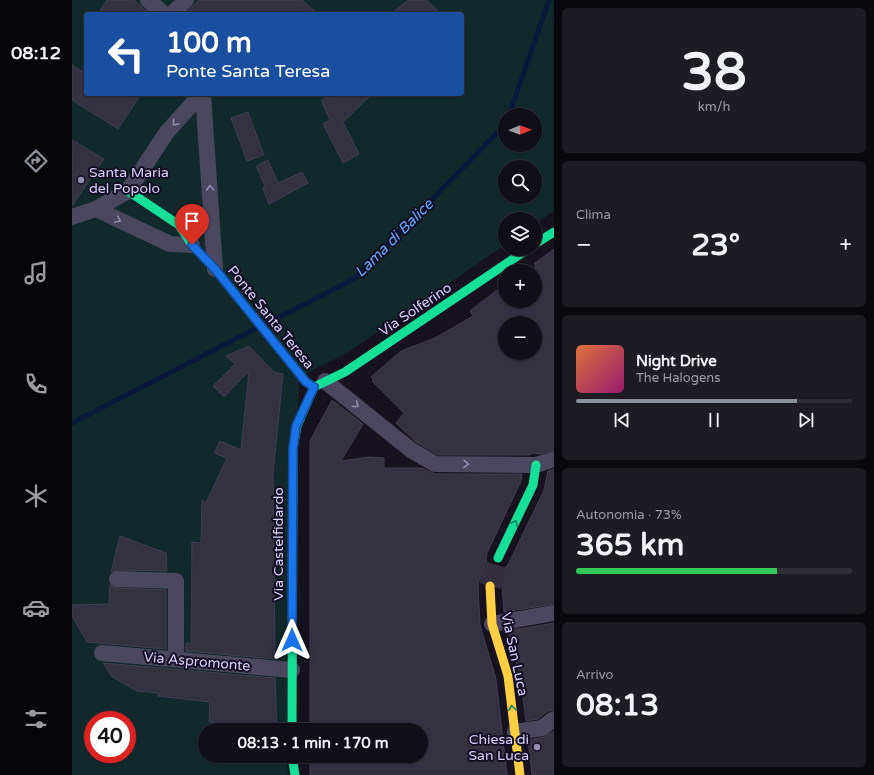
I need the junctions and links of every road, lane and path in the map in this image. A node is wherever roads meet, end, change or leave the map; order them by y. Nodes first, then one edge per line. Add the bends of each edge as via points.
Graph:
1 (148, 0) edge
2 (186, 0) edge
3 (162, 12) edge
4 (174, 12) edge
5 (200, 96) edge
6 (202, 96) edge
7 (128, 191) junction
8 (96, 209) junction
9 (72, 217) edge
10 (554, 232) edge
11 (542, 240) edge
12 (192, 245) junction
13 (518, 256) edge
14 (215, 269) junction
15 (320, 384) junction
16 (554, 459) edge
17 (536, 465) junction
18 (498, 558) tunnel mouth
19 (116, 579) dead end
20 (490, 586) tunnel mouth
21 (554, 613) edge
22 (492, 624) junction
23 (102, 652) dead end
24 (176, 660) junction
25 (292, 670) junction
26 (554, 719) edge
27 (292, 723) edge
28 (515, 732) junction
29 (293, 763) edge
30 (295, 775) edge
31 (520, 775) edge

1 - 3 street
2 - 4 street
5 -> 7 street via 167,132
14 -> 6 street
7 - 8 street
7 - 12 street, Ponte Santa Teresa via 179,225
8 - 9 street
8 -> 12 street via 170,244
10 - 11 street
12 - 14 street, Ponte Santa Teresa
13 - 15 street, Via Solferino via 346,372
14 - 15 street, Ponte Santa Teresa via 306,382
15 -> 17 street via 411,450 435,464
15 - 25 street, Via Castelfidardo via 296,426 293,449
16 - 17 street
18 -> 17 street via 533,485
19 - 24 street via 176,581
20 - 22 street, Via San Luca
21 - 22 street
28 -> 22 street, Via San Luca via 508,676
23 - 24 street, Via Aspromonte
24 - 25 street, Via Aspromonte
25 - 27 street, Via Castelfidardo
26 - 28 street via 542,728
28 - 31 street, Via San Luca
29 - 30 street

